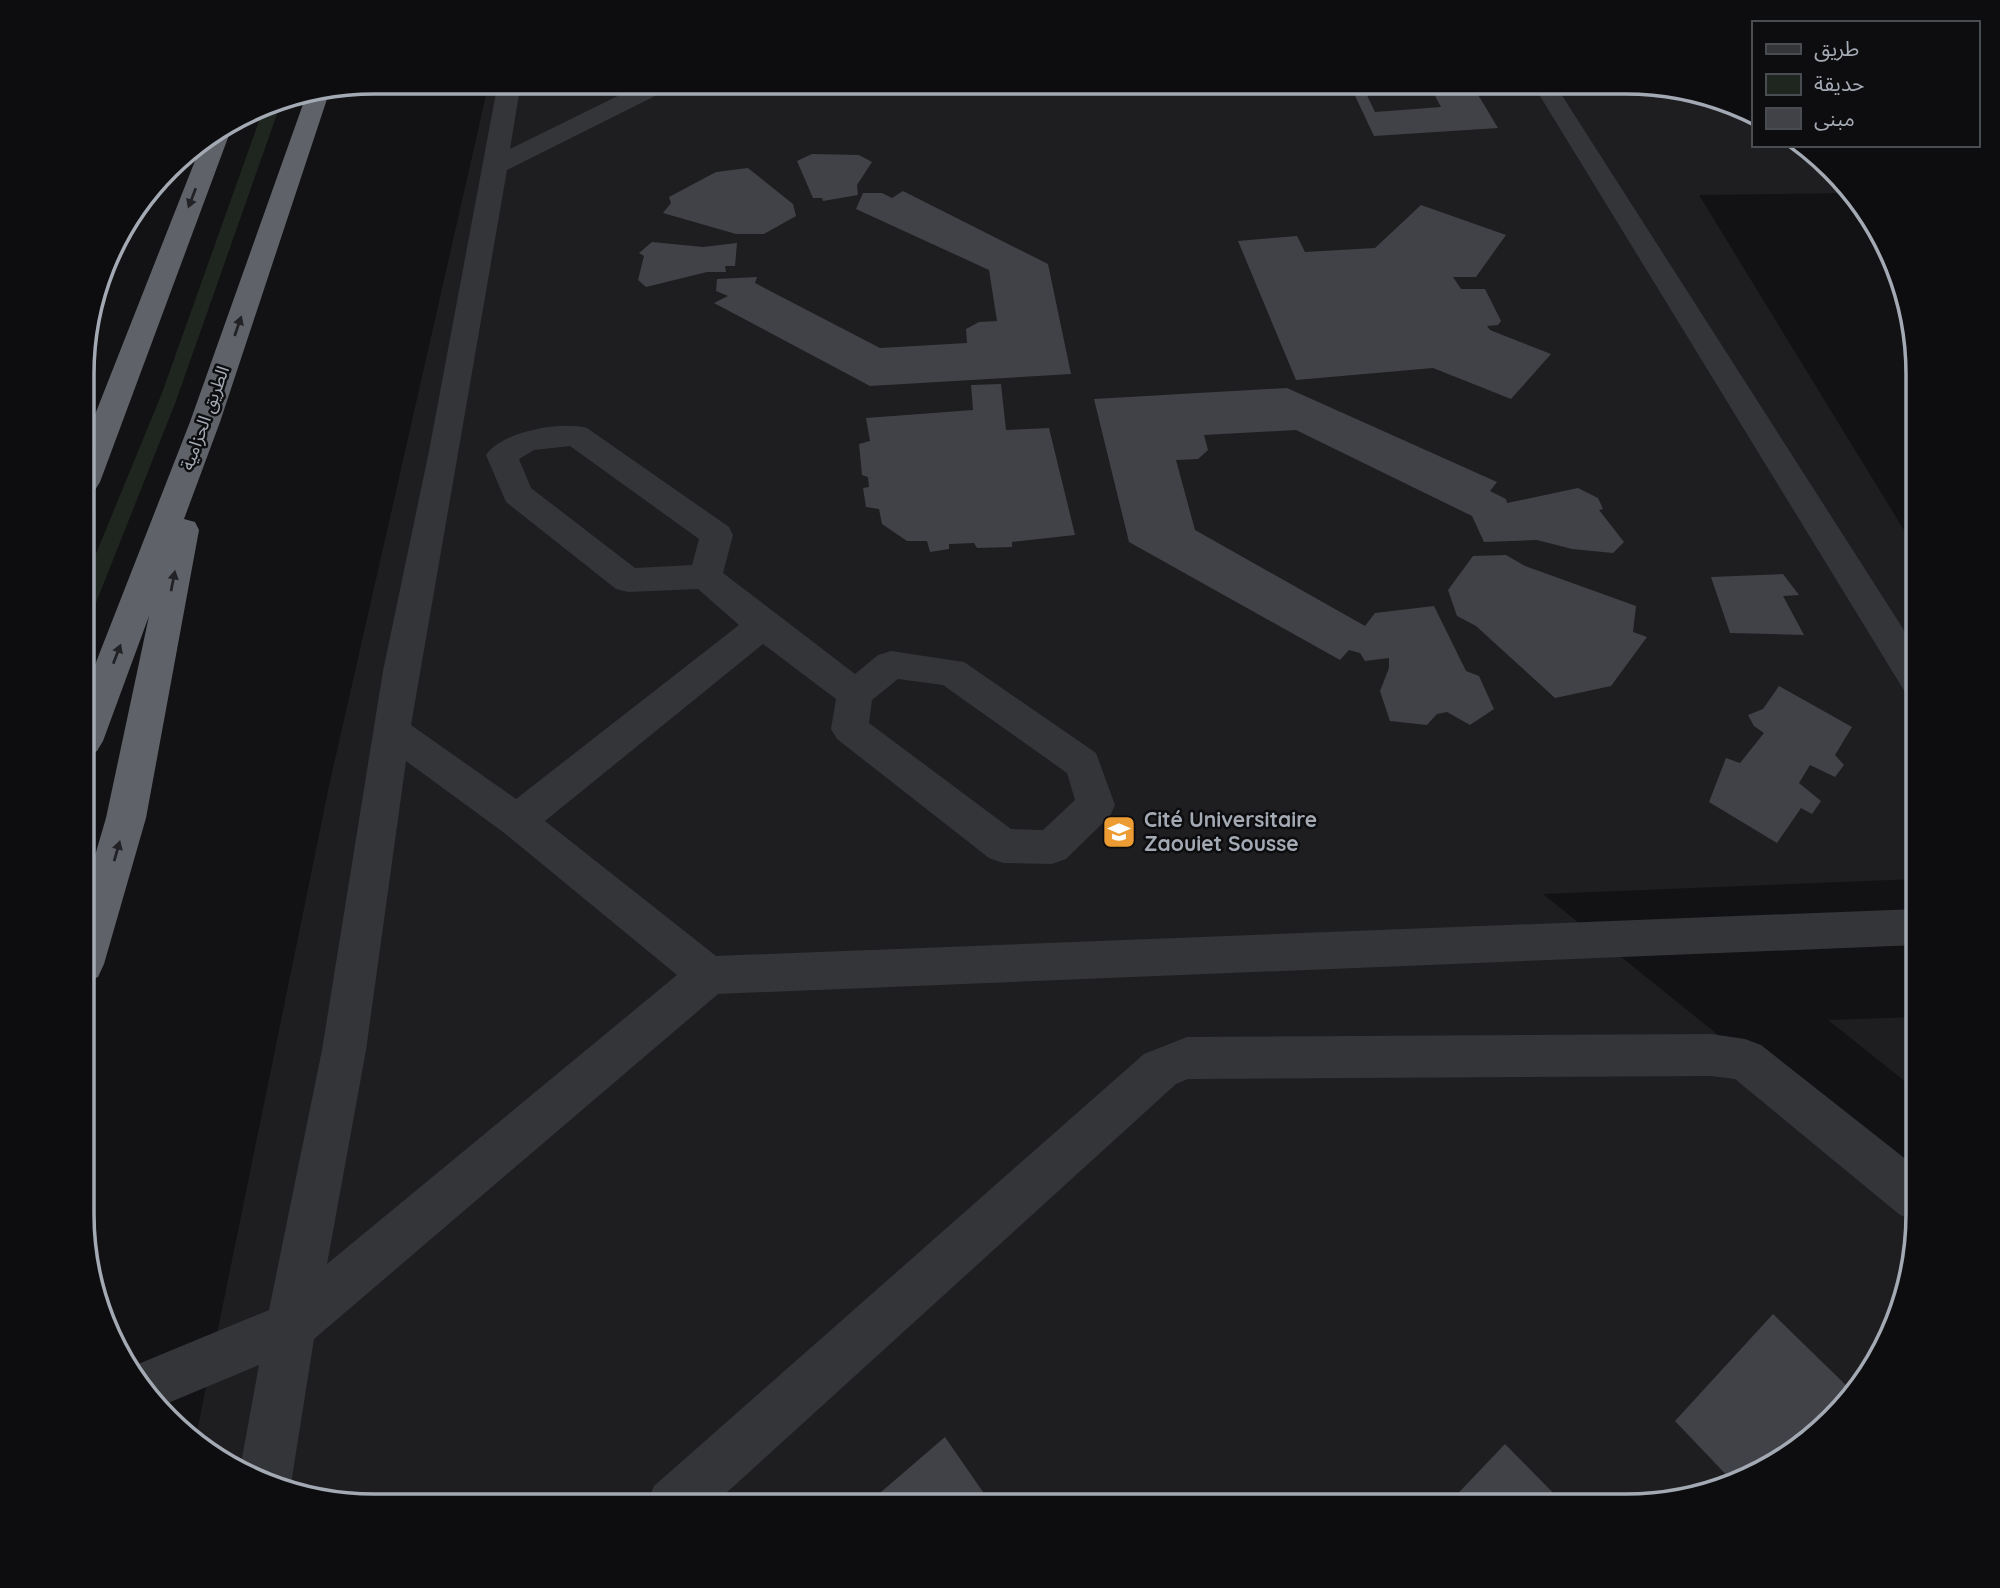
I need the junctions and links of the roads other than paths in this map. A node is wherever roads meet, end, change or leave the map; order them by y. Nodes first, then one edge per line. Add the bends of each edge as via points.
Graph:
1 (508, 94) edge
2 (641, 94) edge
3 (1550, 94) edge
4 (316, 101) edge
5 (213, 146) edge
6 (494, 167) junction
7 (205, 422) junction
8 (102, 434) junction
9 (94, 449) edge
10 (94, 457) edge
11 (705, 577) junction
12 (762, 625) junction
13 (1906, 664) edge
14 (855, 694) junction
15 (94, 715) edge
16 (391, 730) junction
17 (517, 821) junction
18 (94, 927) edge
19 (1906, 927) edge
20 (709, 975) junction
21 (1906, 1189) edge
22 (291, 1326) junction
23 (152, 1384) edge
24 (266, 1472) edge
25 (685, 1494) edge

1 - 6 street
2 - 6 street
3 - 13 street
7 -> 4 highway, الطريق الحزامية
5 -> 8 highway
6 - 16 street
15 -> 7 highway, الطريق الحزامية
18 -> 7 highway via 126,818
8 - 9 highway
8 - 10 highway
11 - 11 street via 628,580 517,494 502,455 527,441 576,435 716,535
11 - 12 street
12 - 14 street
12 - 17 street
14 - 14 street via 850,730 1003,846 1052,848 1097,805 1083,764 951,672 891,665
16 - 17 street
16 - 22 street via 344,1050
17 - 20 street
19 - 20 street
20 - 22 street
21 - 25 street via 1745,1060 1711,1055 1187,1058 1160,1069
22 - 23 street
22 - 24 street

